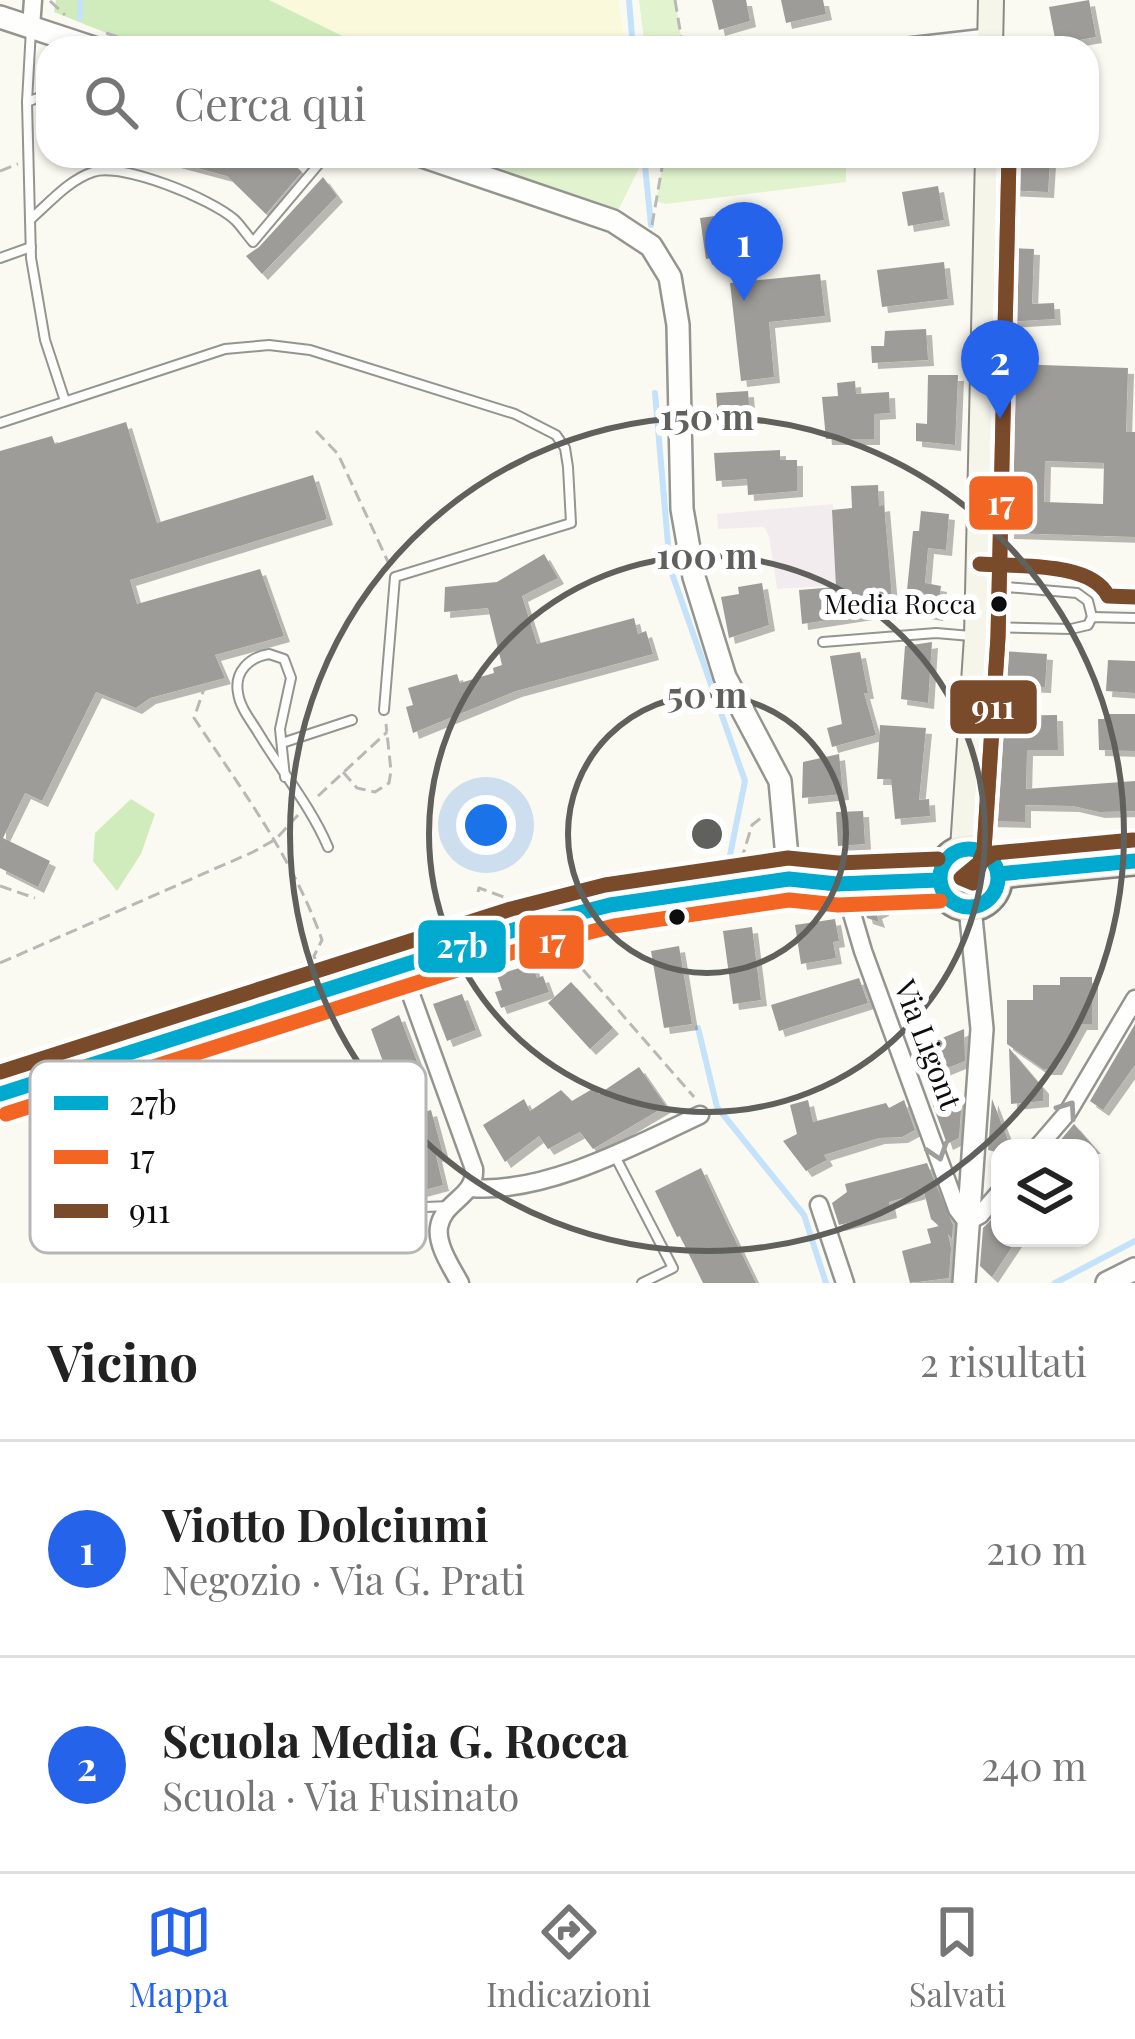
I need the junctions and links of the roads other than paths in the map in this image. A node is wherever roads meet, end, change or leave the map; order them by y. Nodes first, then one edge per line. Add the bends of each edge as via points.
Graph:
1 (33, 0) edge
2 (991, 0) edge
3 (0, 17) edge
4 (31, 27) junction
5 (58, 36) edge
6 (990, 36) edge
7 (36, 99) edge
8 (27, 102) junction
9 (315, 168) edge
10 (458, 168) edge
11 (988, 168) edge
12 (31, 219) junction
13 (31, 248) junction
14 (0, 257) edge
15 (65, 401) junction
16 (0, 423) edge
17 (978, 585) junction
18 (1092, 617) junction
19 (1135, 618) edge
20 (977, 632) junction
21 (823, 642) dead end
22 (384, 710) road end
23 (352, 720) dead end
24 (282, 743) junction
25 (286, 777) junction
26 (328, 847) dead end
27 (963, 849) junction
28 (1135, 861) edge
29 (998, 874) junction
30 (789, 879) junction
31 (939, 880) junction
32 (843, 883) junction
33 (970, 907) junction
34 (401, 967) junction
35 (1135, 998) edge
36 (104, 1061) edge
37 (30, 1084) edge
38 (0, 1094) edge
39 (700, 1115) road end
40 (1045, 1139) edge
41 (615, 1155) junction
42 (471, 1188) junction
43 (991, 1202) edge
44 (819, 1205) dead end
45 (452, 1206) junction
46 (426, 1207) edge
47 (968, 1222) junction
48 (1135, 1269) edge
49 (460, 1283) edge
50 (642, 1283) edge
51 (845, 1283) edge
52 (964, 1283) edge
53 (1107, 1283) edge

1 - 4 street
2 - 6 main road
3 - 4 street
4 - 5 street
4 - 8 lane
7 - 8 lane
8 - 12 lane
9 - 12 lane via 253,242 233,218 192,195 96,170
10 - 30 street via 627,227 651,246 670,278 680,480 694,577 725,676 780,781
11 - 17 main road
12 - 13 lane
13 - 14 lane
13 - 15 lane via 45,340
15 - 16 lane
15 - 22 lane via 225,349 269,345 310,350 515,414 556,435 565,448 571,524 395,577
17 - 18 lane via 1077,593
17 - 20 main road
18 - 19 lane
18 - 20 lane via 1071,629
20 - 21 lane
20 - 27 main road
23 - 24 lane
24 - 25 lane
24 - 25 lane via 290,671 278,656 258,656 241,672 238,694
25 - 26 lane
27 - 29 main road via 989,857
27 - 31 main road via 948,857
28 - 29 main road
29 - 33 main road via 988,900
30 - 32 main road
30 - 34 main road via 610,905
31 - 32 main road
31 - 33 main road via 946,896
32 -> 47 street, Via Ligont
33 - 47 street via 982,1029
34 - 36 main road
34 - 42 street via 471,1159
40 -> 35 street
37 - 38 main road
39 - 41 street
41 - 42 street via 510,1188
41 - 50 lane via 673,1268
42 - 45 street
43 - 47 street
44 - 51 street
45 - 46 lane
45 - 49 street via 439,1226
47 - 52 street
48 - 53 street

